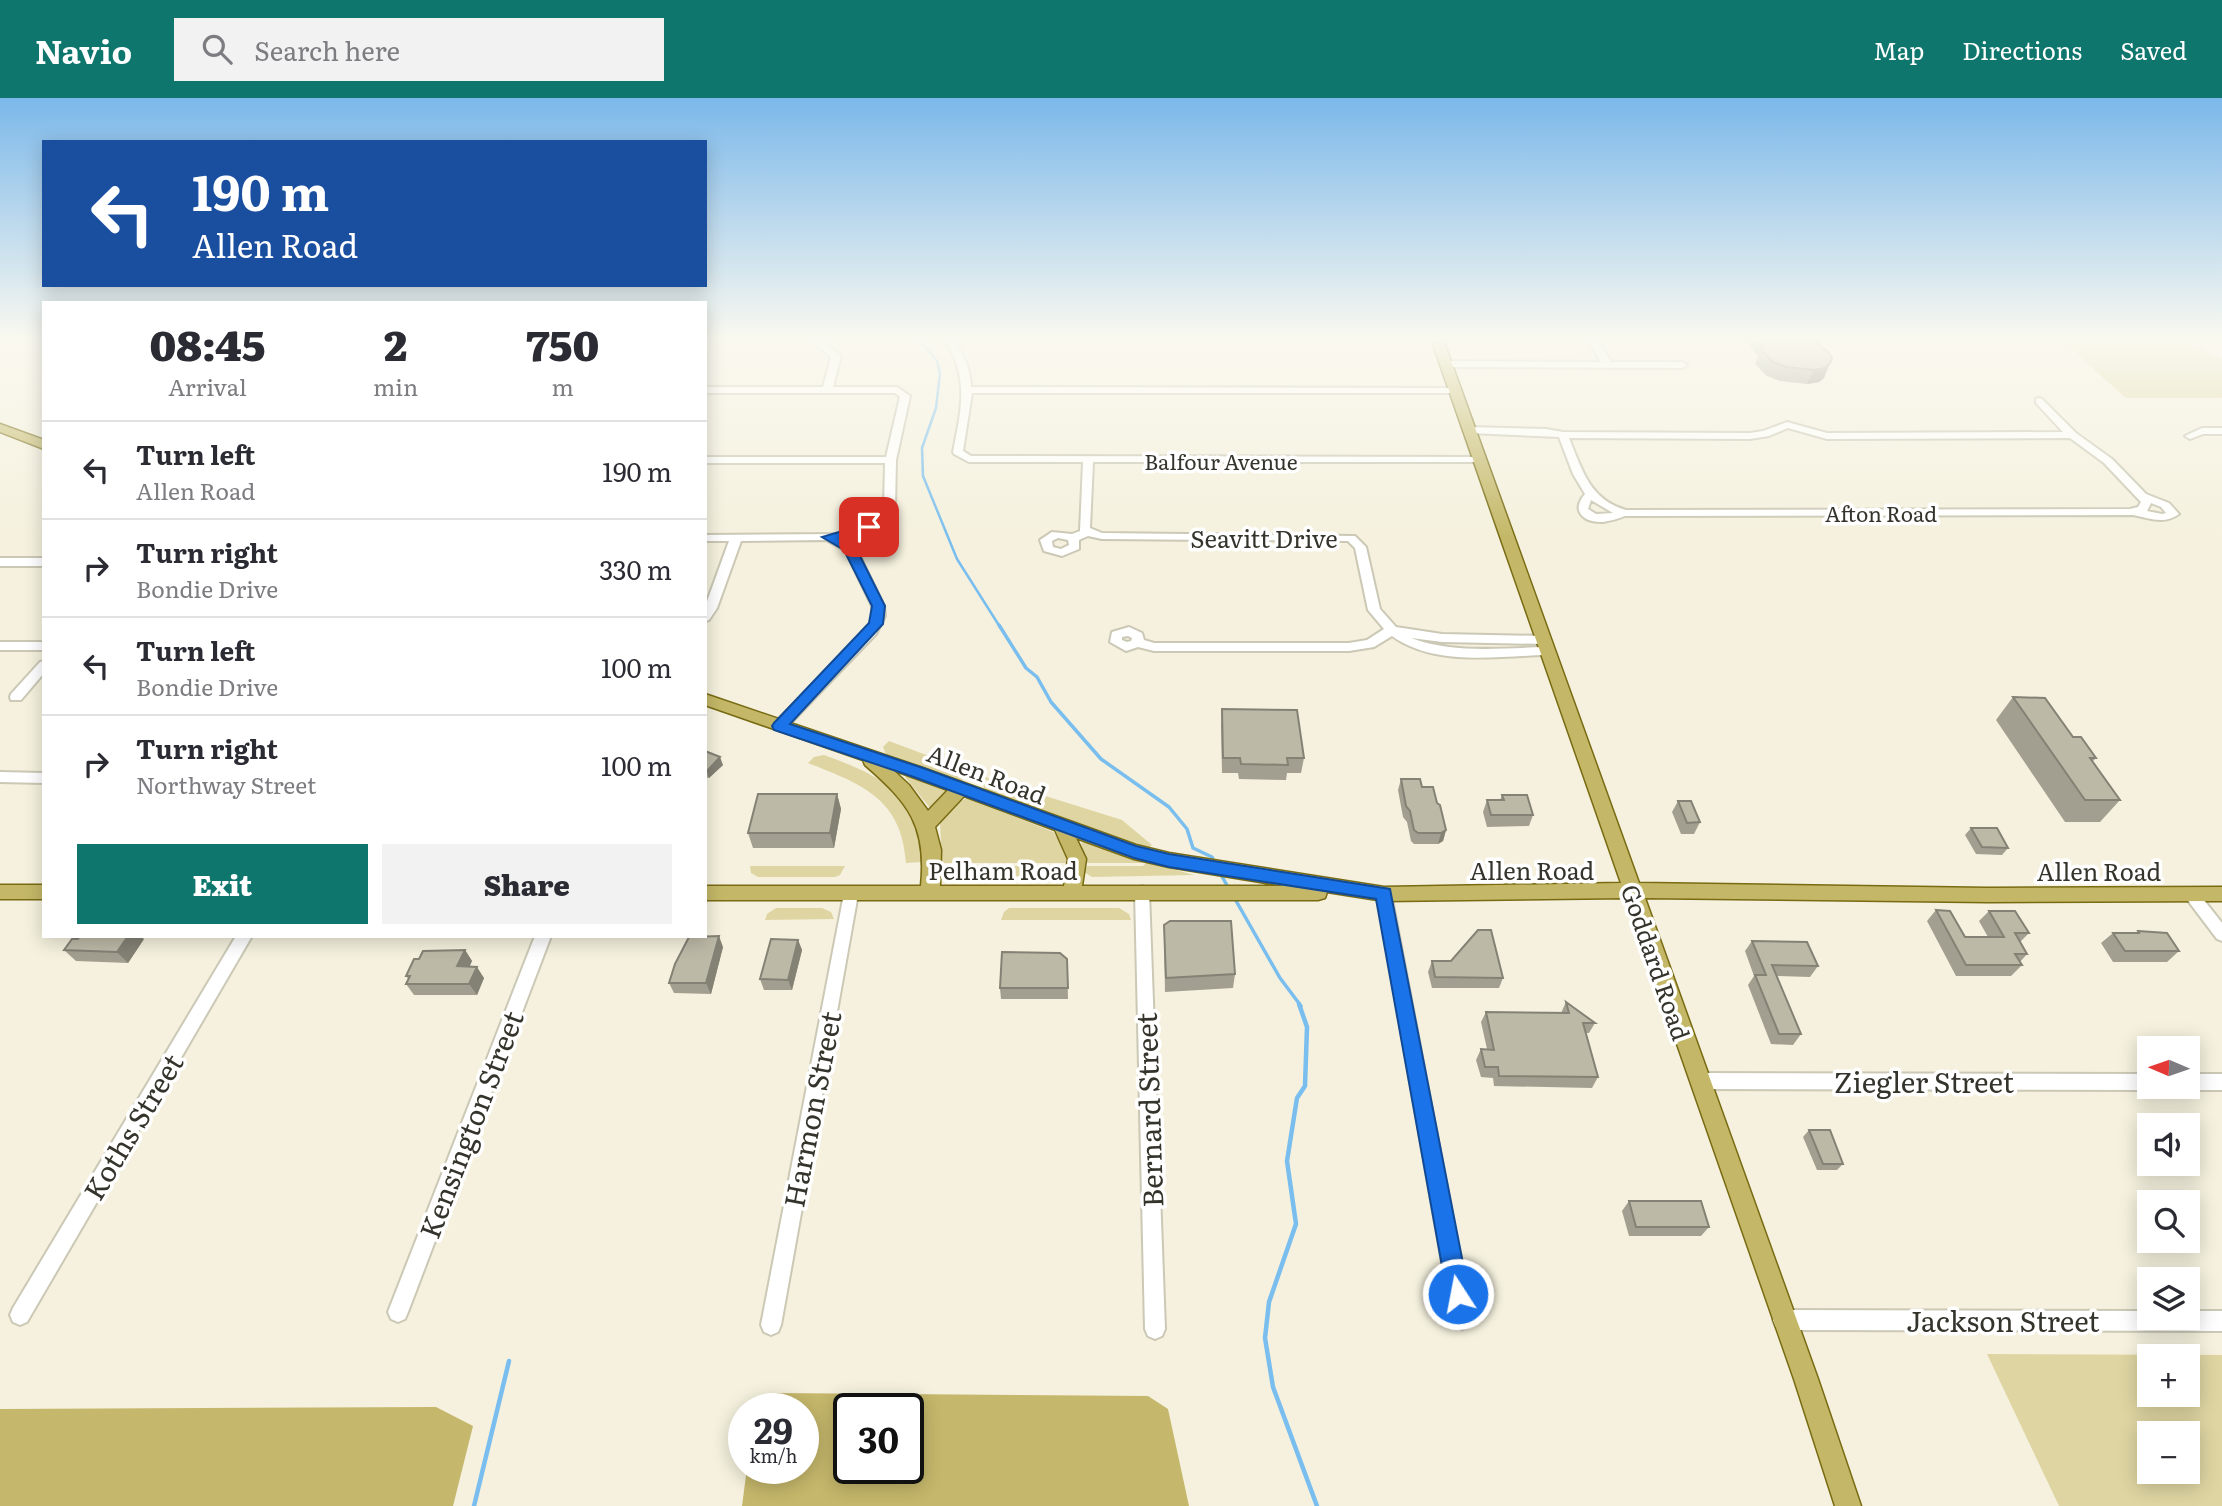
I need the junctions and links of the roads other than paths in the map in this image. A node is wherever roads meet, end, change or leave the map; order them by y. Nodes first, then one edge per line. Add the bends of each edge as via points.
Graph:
1 (903, 405) edge
2 (966, 405) edge
3 (1460, 405) edge
4 (2043, 405) edge
5 (0, 428) edge
6 (2222, 431) edge
7 (1471, 435) junction
8 (1563, 435) junction
9 (2072, 435) junction
10 (2190, 436) dead end
11 (42, 444) edge
12 (1479, 459) junction
13 (707, 460) edge
14 (891, 460) junction
15 (1088, 460) junction
16 (1590, 495) junction
17 (2141, 504) junction
18 (1626, 513) junction
19 (1087, 531) junction
20 (829, 537) junction
21 (707, 538) edge
22 (736, 538) junction
23 (1073, 538) dead end
24 (0, 562) edge
25 (42, 562) edge
26 (707, 613) edge
27 (1392, 631) junction
28 (1137, 643) dead end
29 (1545, 645) junction
30 (0, 646) edge
31 (42, 646) edge
32 (42, 667) edge
33 (16, 696) dead end
34 (707, 700) edge
35 (780, 726) junction
36 (863, 754) junction
37 (0, 778) edge
38 (42, 778) edge
39 (962, 789) junction
40 (926, 825) junction
41 (1063, 828) junction
42 (0, 892) edge
43 (42, 892) edge
44 (1142, 892) junction
45 (707, 893) edge
46 (1072, 893) junction
47 (1633, 893) junction
48 (851, 894) junction
49 (930, 894) junction
50 (1384, 894) junction
51 (2191, 894) junction
52 (2222, 894) edge
53 (2222, 935) edge
54 (243, 938) edge
55 (542, 938) edge
56 (1699, 1080) junction
57 (2137, 1082) edge
58 (2200, 1082) edge
59 (2222, 1082) edge
60 (398, 1312) dead end
61 (20, 1315) dead end
62 (1462, 1319) dead end
63 (1783, 1320) junction
64 (2222, 1321) edge
65 (771, 1325) dead end
66 (1155, 1329) dead end
67 (1848, 1506) edge

1 - 14 street
2 - 15 street, Balfour Avenue via 958,452 963,457
3 - 7 main road, Goddard Road
4 - 9 street
5 - 11 main road
6 - 10 street
7 - 8 street via 1549,440
7 - 12 main road, Goddard Road
8 - 9 street via 1750,436 1787,425 1827,436
8 - 16 street
9 - 17 street via 2108,461
12 - 15 street, Balfour Avenue
12 - 29 main road, Goddard Road
13 - 14 street
14 - 20 street via 891,500 886,513 859,532
15 - 19 street
16 - 18 street, Afton Road via 1603,506
16 - 18 street, Afton Road via 1583,503 1586,514 1604,519
17 - 17 street, Afton Road via 2163,518 2173,514 2165,505
17 - 18 street, Afton Road
19 - 23 street
19 - 27 street, Seavitt Drive via 1102,536 1351,538 1360,547 1374,610
20 - 22 street
20 - 35 street via 850,548 879,616 872,631
21 - 22 street
22 - 26 street
24 - 25 street
27 - 28 street via 1370,644 1349,647 1154,647
27 - 29 street
29 - 47 main road, Goddard Road
30 - 31 street
32 - 33 street
34 - 35 main road, Allen Road
35 - 36 main road, Allen Road
36 - 39 main road, Allen Road
36 - 40 main road, Allen Road via 898,783
37 - 38 street
39 - 40 main road
39 - 41 main road, Allen Road
40 - 49 main road, Allen Road via 933,862
41 - 46 main road via 1077,859
41 - 50 main road, Allen Road via 1134,852
42 - 43 main road
44 - 46 main road, Pelham Road
44 - 50 main road, Pelham Road
44 - 66 street, Bernard Street
45 - 48 main road, Pelham Road
46 - 49 main road, Pelham Road
47 - 50 main road, Allen Road
47 - 51 main road, Allen Road
47 - 56 main road, Goddard Road
48 - 49 main road, Pelham Road
48 - 65 street, Harmon Street
50 - 62 street
51 - 52 main road, Allen Road
51 - 53 street
54 - 61 street, Koths Street
55 - 60 street, Kensington Street
56 - 57 street, Ziegler Street
56 - 63 main road, Goddard Road
58 - 59 street
63 - 64 street, Jackson Street
63 - 67 main road, Goddard Road

